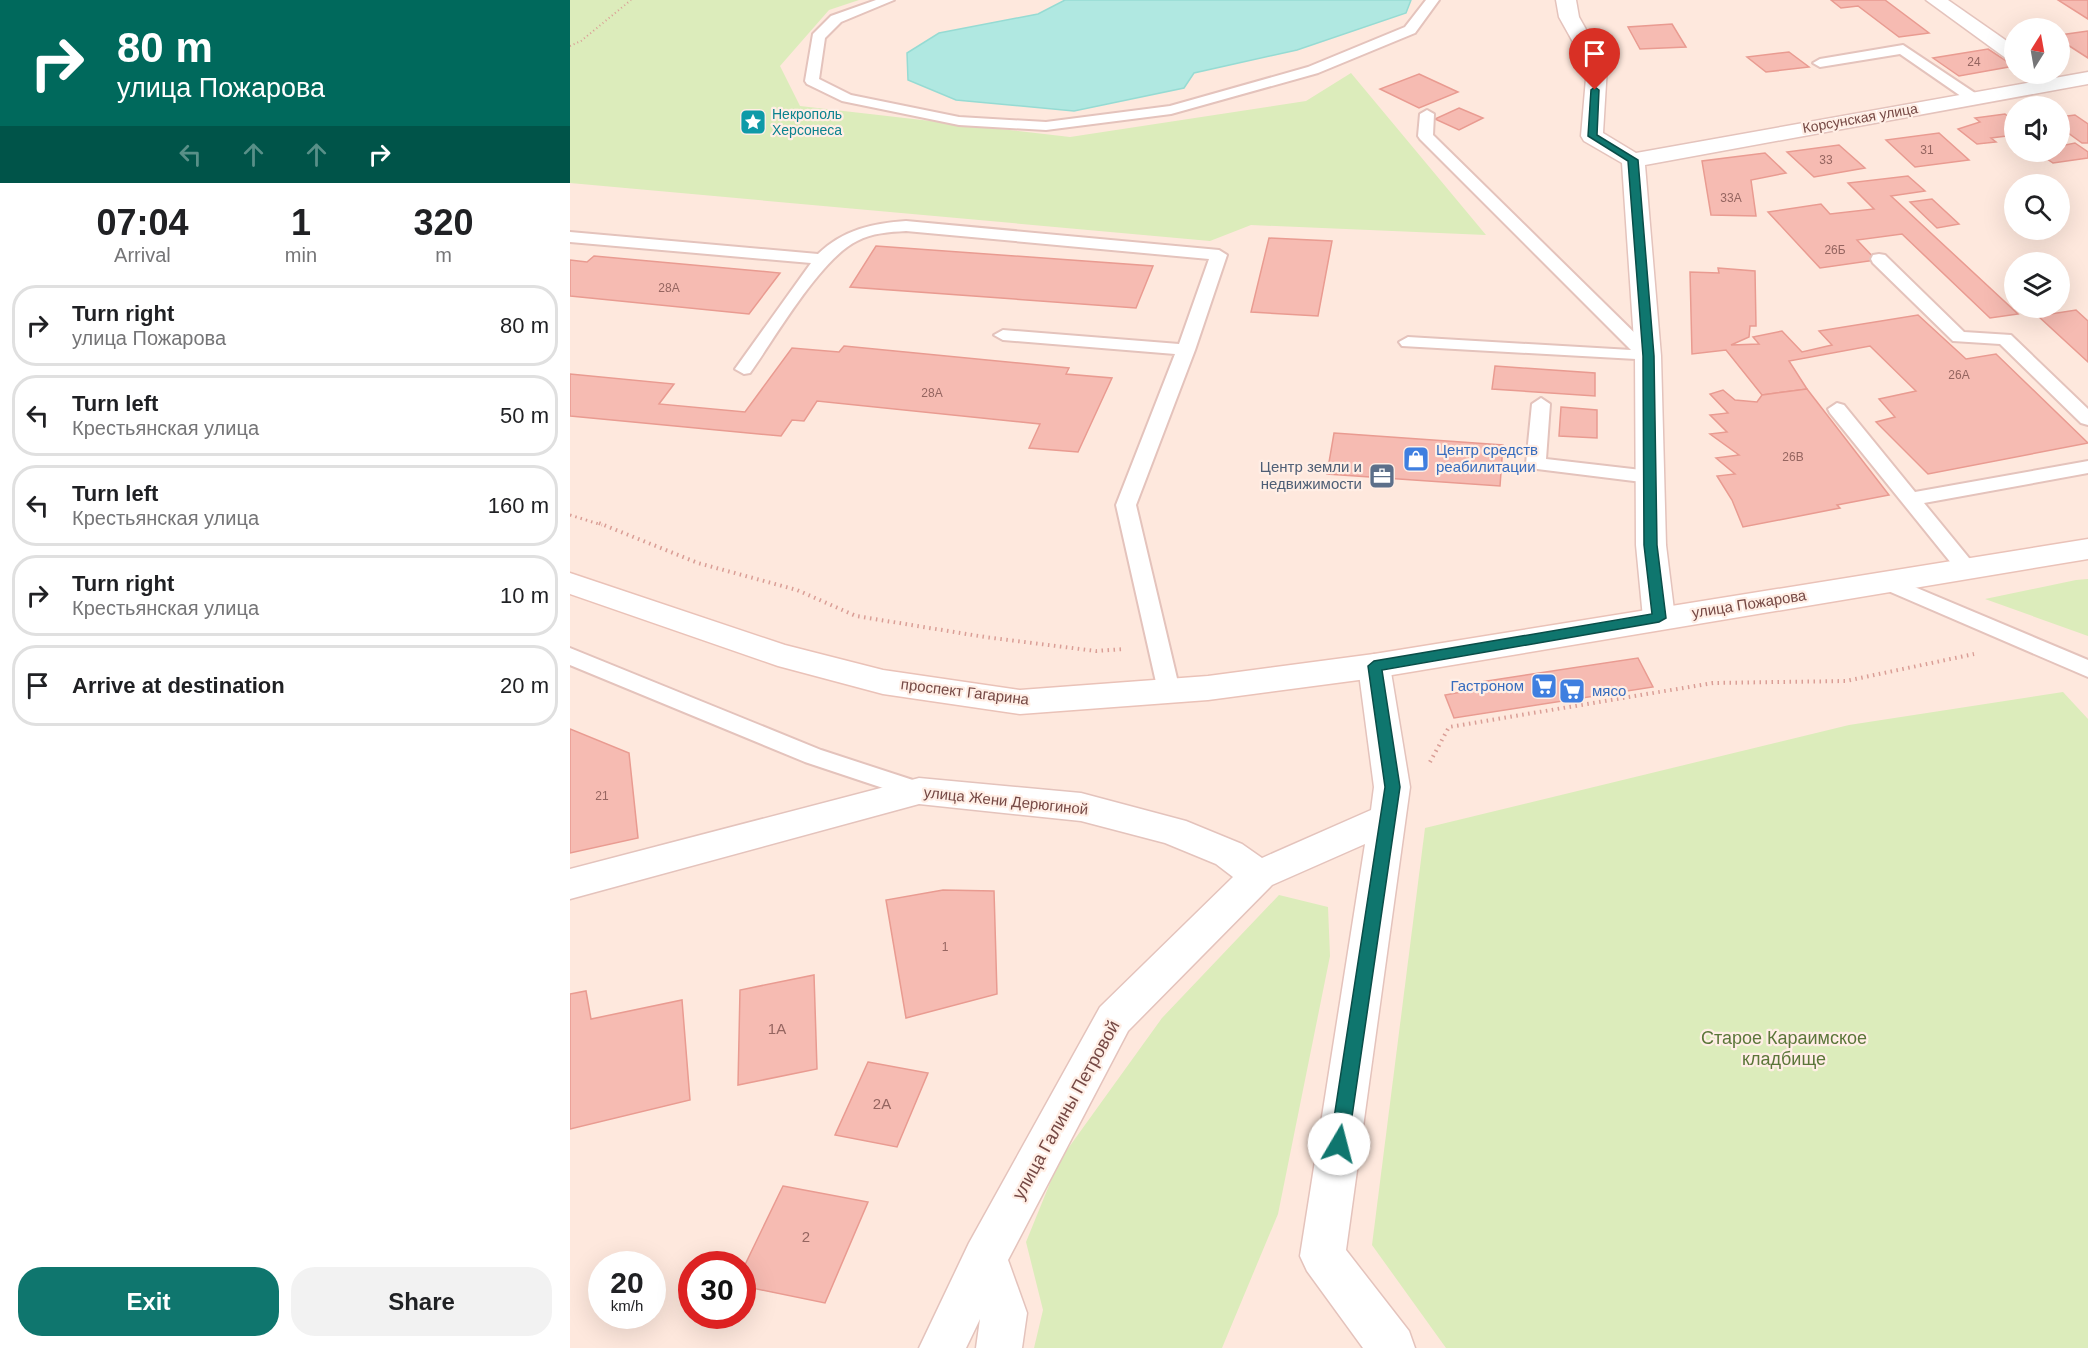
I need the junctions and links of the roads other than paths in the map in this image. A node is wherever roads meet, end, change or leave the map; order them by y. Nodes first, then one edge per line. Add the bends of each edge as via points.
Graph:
1 (888, 0) edge
2 (1433, 0) edge
3 (1566, 0) edge
4 (1936, 0) edge
5 (2004, 48) edge
6 (1820, 63) dead end
7 (2070, 78) edge
8 (2088, 78) edge
9 (2026, 84) edge
10 (2059, 84) edge
11 (1973, 98) junction
12 (2088, 99) edge
13 (1427, 114) dead end
14 (1633, 160) junction
15 (570, 237) edge
16 (822, 259) junction
17 (1879, 259) dead end
18 (1003, 335) dead end
19 (1408, 342) dead end
20 (1186, 350) junction
21 (1648, 356) junction
22 (744, 369) dead end
23 (1541, 404) dead end
24 (1837, 408) dead end
25 (2088, 418) edge
26 (2088, 467) edge
27 (1650, 477) junction
28 (1910, 499) junction
29 (2088, 549) edge
30 (1967, 569) junction
31 (1886, 582) junction
32 (570, 584) edge
33 (1659, 618) junction
34 (570, 656) edge
35 (1374, 666) junction
36 (2088, 669) edge
37 (1169, 691) junction
38 (919, 790) junction
39 (1390, 802) junction
40 (1259, 876) junction
41 (570, 884) edge
42 (986, 1258) junction
43 (942, 1348) edge
44 (999, 1348) edge
45 (1392, 1348) edge

1 - 2 lane via 836,19 818,36 812,81 847,98 959,121 1046,126 1171,110 1313,70 1410,30
3 - 14 street via 1569,17 1597,67 1592,136
4 - 5 street
6 - 11 lane via 1903,49
7 - 8 street, Корсунская улица
9 - 11 street, Корсунская улица
10 - 12 street
11 - 14 street, Корсунская улица
13 - 21 lane via 1425,136
14 - 21 street
15 - 16 lane
16 - 20 lane via 837,243 852,235 869,229 906,226 1219,255
16 - 22 lane
17 - 25 lane via 1959,337 2005,339
18 - 20 lane
19 - 21 lane
20 - 37 lane via 1126,505
21 - 27 street
23 - 27 lane via 1536,464
24 - 28 lane
26 - 28 lane
27 - 33 street via 1651,545
28 - 30 lane
29 - 30 street, улица Пожарова
30 - 31 street, улица Пожарова
31 - 33 street, улица Пожарова
31 - 36 lane
32 - 37 street, проспект Гагарина via 778,655 883,682 1020,702
33 - 35 street, улица Пожарова
34 - 38 lane via 813,756
35 - 37 street, проспект Гагарина
35 - 39 street
38 - 40 street, улица Жени Дерюгиной via 1081,807 1173,831 1229,854
38 - 41 street, улица Жени Дерюгиной
39 - 40 street, улица Галины Петровой
39 - 45 street via 1323,1256
40 - 42 street, улица Галины Петровой via 1114,1019
42 - 43 street, улица Галины Петровой
42 - 44 street via 1004,1313

